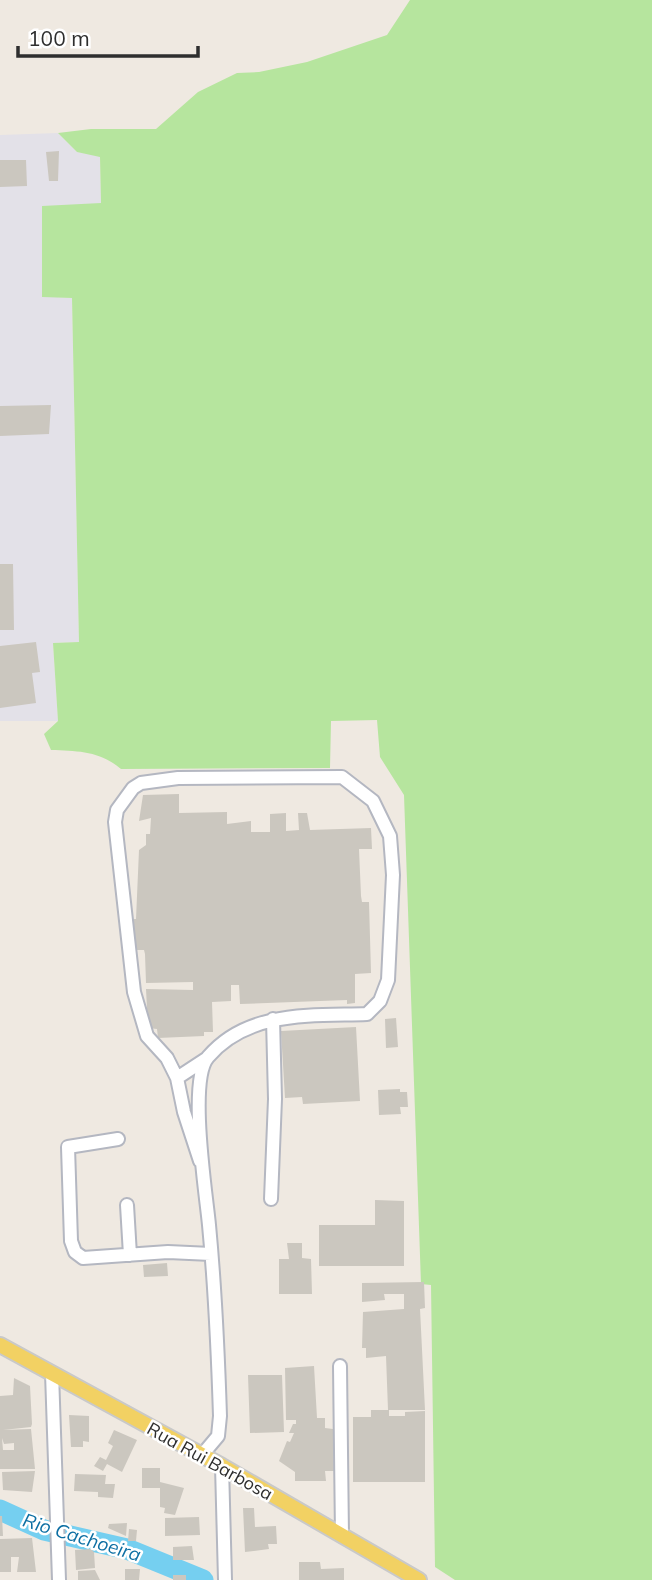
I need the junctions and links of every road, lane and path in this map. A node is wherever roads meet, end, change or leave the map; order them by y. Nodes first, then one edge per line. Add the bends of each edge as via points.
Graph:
1 (273, 1019) junction
2 (206, 1059) junction
3 (177, 1078) junction
4 (118, 1139) dead end
5 (200, 1161) junction
6 (271, 1199) dead end
7 (127, 1205) dead end
8 (211, 1254) junction
9 (130, 1255) junction
10 (0, 1345) edge
11 (341, 1366) dead end
12 (52, 1373) junction
13 (202, 1455) junction
14 (222, 1466) junction
15 (342, 1536) junction
16 (59, 1580) edge
17 (225, 1580) edge
18 (419, 1580) edge

1 - 2 street via 244,1028
1 - 3 street via 367,1014 380,1000 388,980 393,875 390,836 373,801 342,778 141,783 117,810 115,822 134,992 147,1036
1 - 6 street
2 - 3 street
2 - 5 street via 201,1078
3 - 5 street
4 - 9 street via 68,1147 71,1241 83,1258
5 - 8 street
7 - 9 street
8 - 9 street
8 - 13 street via 220,1416 218,1436
10 - 12 main road, Rua Rui Barbosa
11 - 15 street
12 - 13 main road, Rua Rui Barbosa
12 - 16 street
13 - 14 main road, Rua Rui Barbosa
14 - 15 main road, Rua Rui Barbosa
14 - 17 street
15 - 18 main road, Rua Rui Barbosa

